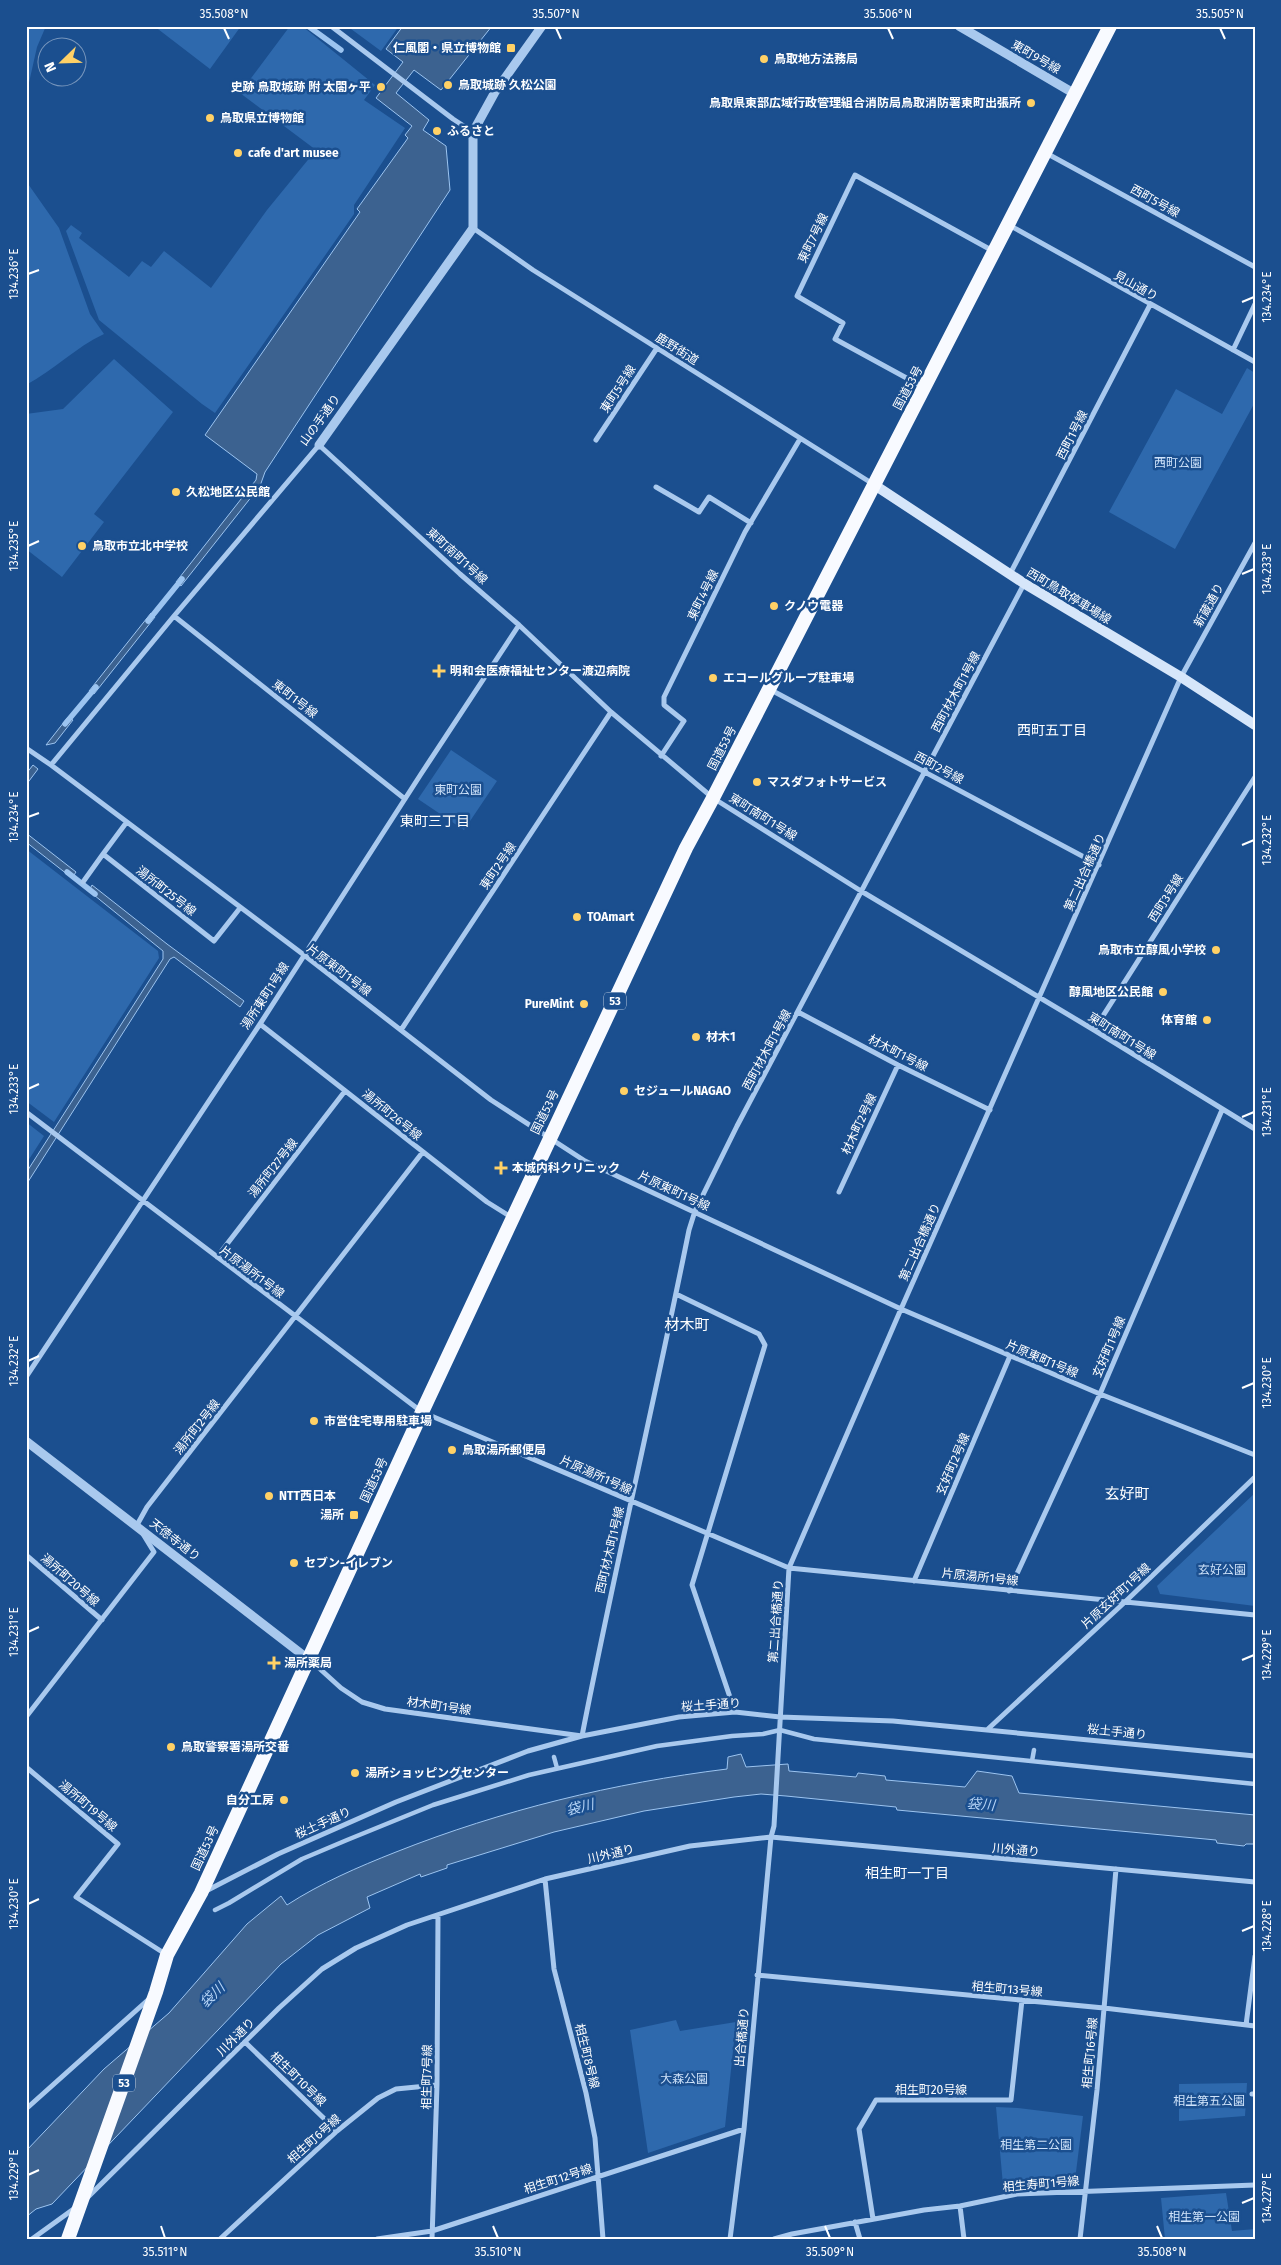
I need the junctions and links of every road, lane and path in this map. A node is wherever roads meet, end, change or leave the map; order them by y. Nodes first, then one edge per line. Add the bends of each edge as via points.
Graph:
1 (331, 26) edge
2 (542, 26) edge
3 (959, 26) edge
4 (1110, 26) edge
5 (1075, 94) junction
6 (473, 132) junction
7 (1046, 153) junction
8 (1008, 225) junction
9 (473, 228) junction
10 (994, 251) junction
11 (1255, 267) edge
12 (1255, 304) edge
13 (1150, 306) junction
14 (657, 348) junction
15 (1233, 350) junction
16 (1255, 362) edge
17 (925, 388) junction
18 (800, 439) junction
19 (596, 440) dead end
20 (319, 445) junction
21 (873, 484) junction
22 (656, 487) dead end
23 (750, 523) junction
24 (1255, 543) edge
25 (1010, 574) junction
26 (1025, 584) junction
27 (174, 616) junction
28 (519, 625) junction
29 (1181, 677) junction
30 (769, 689) junction
31 (611, 712) junction
32 (1255, 725) edge
33 (26, 748) edge
34 (661, 756) junction
35 (51, 765) junction
36 (925, 772) junction
37 (1255, 777) edge
38 (713, 798) junction
39 (404, 799) junction
40 (126, 823) junction
41 (104, 854) junction
42 (1099, 865) junction
43 (83, 882) dead end
44 (861, 892) junction
45 (240, 908) junction
46 (304, 955) junction
47 (1039, 998) junction
48 (798, 1012) junction
49 (260, 1024) junction
50 (401, 1030) junction
51 (1094, 1030) junction
52 (898, 1065) junction
53 (345, 1091) junction
54 (990, 1110) junction
55 (1222, 1110) junction
56 (26, 1112) edge
57 (1255, 1129) edge
58 (550, 1137) junction
59 (422, 1152) junction
60 (839, 1192) dead end
61 (143, 1201) junction
62 (695, 1211) junction
63 (514, 1218) junction
64 (217, 1258) junction
65 (676, 1294) junction
66 (901, 1309) junction
67 (294, 1317) junction
68 (1010, 1356) junction
69 (26, 1377) edge
70 (1100, 1394) junction
71 (422, 1412) junction
72 (26, 1441) edge
73 (1255, 1455) edge
74 (1255, 1477) edge
75 (632, 1502) junction
76 (137, 1525) junction
77 (707, 1534) junction
78 (26, 1555) edge
79 (789, 1568) junction
80 (914, 1581) junction
81 (1009, 1591) junction
82 (1126, 1601) junction
83 (1255, 1615) edge
84 (102, 1620) junction
85 (308, 1659) junction
86 (735, 1712) junction
87 (26, 1717) edge
88 (780, 1717) junction
89 (988, 1729) junction
90 (780, 1730) junction
91 (582, 1736) junction
92 (1034, 1750) dead end
93 (1255, 1756) edge
94 (554, 1757) dead end
95 (1032, 1761) junction
96 (26, 1767) edge
97 (557, 1768) junction
98 (1255, 1784) edge
99 (771, 1838) junction
100 (1116, 1869) junction
101 (545, 1878) junction
102 (1255, 1882) edge
103 (201, 1893) junction
104 (215, 1910) dead end
105 (438, 1915) junction
106 (167, 1955) junction
107 (1255, 1956) edge
108 (758, 1975) junction
109 (156, 1992) junction
110 (1022, 2000) junction
111 (1104, 2008) junction
112 (1246, 2025) junction
113 (1255, 2026) edge
114 (245, 2042) junction
115 (437, 2085) junction
116 (26, 2108) edge
117 (744, 2129) junction
118 (338, 2131) junction
119 (599, 2176) junction
120 (1255, 2185) edge
121 (1086, 2190) junction
122 (83, 2203) junction
123 (960, 2206) junction
124 (873, 2219) junction
125 (855, 2222) junction
126 (432, 2231) junction
127 (32, 2239) edge
128 (68, 2239) edge
129 (220, 2239) edge
130 (377, 2239) edge
131 (432, 2239) edge
132 (603, 2239) edge
133 (730, 2239) edge
134 (774, 2239) edge
135 (860, 2239) edge
136 (964, 2239) edge
137 (1080, 2239) edge

1 - 6 street
2 - 6 street via 495,92
3 - 5 street, 東町9号線
4 - 5 highway, 国道53号 / 53
5 - 7 highway, 国道53号 / 53
6 - 9 street
7 - 8 highway, 国道53号 / 53
7 - 11 street, 西町5号線
8 - 10 highway, 国道53号 / 53
8 - 13 street, 見山通り
9 - 14 street, 鹿野街道
9 - 20 street, 山の手通り
10 - 17 highway, 国道53号 / 53
10 - 17 street, 東町7号線 via 855,175 797,296 843,322 835,339
12 - 15 street
13 - 15 street, 見山通り
13 - 25 street, 西町1号線
14 - 18 street, 鹿野街道
14 - 19 street, 東町5号線
15 - 16 street, 見山通り
17 - 21 highway, 国道53号 / 53
18 - 21 street, 鹿野街道
18 - 23 street, 東町4号線
20 - 27 street, 山の手通り
20 - 28 street, 東町南町1号線
21 - 25 main road, 西町鳥取停車場線
21 - 30 highway, 国道53号 / 53
22 - 23 street via 699,512 709,497
23 - 34 street, 東町4号線 via 664,697 664,705 684,721
24 - 29 street, 新蔵通り
25 - 26 main road, 西町鳥取停車場線
26 - 29 main road, 西町鳥取停車場線
26 - 36 street, 西町材木町1号線
27 - 35 street, 山の手通り
27 - 39 street, 東町1号線
28 - 31 street, 東町南町1号線
28 - 39 street, 湯所東町1号線
29 - 32 main road, 西町鳥取停車場線
29 - 42 street, 第二出合橋通り
30 - 36 street, 西町2号線
30 - 38 highway, 国道53号 / 53
31 - 34 street, 東町南町1号線
31 - 50 street, 東町2号線
33 - 35 street
34 - 38 street, 東町南町1号線
35 - 40 street, 片原東町1号線
36 - 42 street, 西町2号線
36 - 44 street, 西町材木町1号線
37 - 51 street, 西町3号線
38 - 44 street, 東町南町1号線
38 - 58 highway, 国道53号 / 53 via 686,848
39 - 46 street, 湯所東町1号線
40 - 41 street
40 - 45 street, 片原東町1号線
41 - 43 street
41 - 45 street, 湯所町25号線 via 214,941
42 - 47 street, 第二出合橋通り
44 - 47 street, 東町南町1号線
44 - 48 street, 西町材木町1号線
45 - 46 street, 片原東町1号線
46 - 49 street, 湯所東町1号線
46 - 50 street, 片原東町1号線
47 - 51 street, 東町南町1号線
47 - 54 street, 第二出合橋通り
48 - 52 street, 材木町1号線
48 - 62 street, 西町材木町1号線
49 - 53 street, 湯所町26号線
49 - 61 street, 湯所東町1号線
50 - 58 street, 片原東町1号線 via 491,1100
51 - 55 street, 東町南町1号線
52 - 54 street, 材木町1号線
52 - 60 street, 材木町2号線
53 - 59 street, 湯所町26号線
53 - 64 street, 湯所町27号線
54 - 66 street, 第二出合橋通り
55 - 57 street, 東町南町1号線
55 - 70 street, 玄好町1号線
56 - 61 street, 片原湯所1号線
58 - 62 street, 片原東町1号線 via 585,1161
58 - 63 highway, 国道53号 / 53
59 - 63 street, 湯所町26号線 via 487,1202
59 - 67 street, 湯所町2号線
61 - 64 street, 片原湯所1号線
61 - 69 street, 湯所東町1号線
62 - 65 street, 西町材木町1号線
62 - 66 street, 片原東町1号線
63 - 71 highway, 国道53号 / 53
64 - 67 street, 片原湯所1号線
65 - 75 street, 西町材木町1号線
65 - 77 street via 759,1334 765,1344
66 - 68 street, 片原東町1号線
66 - 79 street, 第二出合橋通り
67 - 71 street, 片原湯所1号線
67 - 76 street, 湯所町2号線 via 147,1507
68 - 70 street, 片原東町1号線
68 - 80 street, 玄好町2号線
70 - 73 street, 片原東町1号線
70 - 81 street, 玄好町1号線
71 - 75 street, 片原湯所1号線
71 - 85 highway, 国道53号 / 53
72 - 76 street, 天徳寺通り
74 - 82 street, 片原玄好町1号線
75 - 77 street, 片原湯所1号線
75 - 91 street, 西町材木町1号線 via 607,1607
76 - 84 street via 154,1552
76 - 85 street, 天徳寺通り
77 - 79 street, 片原湯所1号線
77 - 86 street via 692,1584
78 - 84 street, 湯所町20号線
79 - 80 street, 片原湯所1号線
79 - 88 street, 第二出合橋通り
80 - 81 street, 片原湯所1号線
81 - 82 street, 片原湯所1号線
82 - 83 street, 片原湯所1号線
82 - 89 street, 片原玄好町1号線
84 - 87 street
85 - 91 street, 材木町1号線 via 362,1702 385,1709
85 - 103 highway, 国道53号 / 53
86 - 88 street, 桜土手通り
86 - 91 street, 桜土手通り via 679,1717
88 - 89 street, 桜土手通り
88 - 90 street, 第二出合橋通り
89 - 93 street, 桜土手通り
90 - 95 street via 814,1739
90 - 97 street via 657,1746
90 - 99 street, 第二出合橋通り
91 - 103 street, 桜土手通り via 528,1751 396,1802 278,1854
92 - 95 street
94 - 97 street
95 - 98 street
96 - 106 street, 湯所町19号線 via 118,1844 76,1896
97 - 104 street via 433,1806 365,1832 302,1859
99 - 100 street, 川外通り
99 - 101 street, 川外通り via 690,1846
99 - 108 street, 出合橋通り
100 - 102 street, 川外通り
100 - 111 street, 相生町16号線
101 - 105 street, 川外通り
101 - 119 street, 相生町8号線 via 554,1970 586,2093
103 - 106 highway, 国道53号 / 53
105 - 114 street, 川外通り via 356,1948 322,1969
105 - 115 street, 相生町7号線
106 - 109 highway, 国道53号 / 53
107 - 112 street
108 - 110 street, 相生町13号線
108 - 117 street, 出合橋通り
109 - 116 street
109 - 122 highway, 国道53号 / 53
110 - 111 street, 相生町13号線
110 - 124 street, 相生町20号線 via 1011,2100 876,2100 859,2129
111 - 112 street, 相生町13号線
111 - 121 street, 相生町16号線
112 - 113 street, 相生町13号線
114 - 118 street, 相生町10号線
114 - 122 street, 川外通り
115 - 118 street, 相生町6号線 via 392,2091 378,2098
115 - 126 street, 相生町7号線
117 - 119 street, 相生町12号線
117 - 133 street, 出合橋通り
118 - 129 street, 相生町6号線
119 - 126 street, 相生町12号線
119 - 132 street, 相生町8号線
120 - 121 street, 相生寿町1号線
121 - 123 street, 相生寿町1号線 via 1017,2194
121 - 137 street, 相生町16号線
122 - 127 street, 川外通り
122 - 128 highway, 国道53号 / 53
123 - 124 street, 相生寿町1号線
123 - 136 street
124 - 125 street, 相生寿町1号線
125 - 134 street, 相生寿町1号線
125 - 135 street
126 - 130 street, 相生町12号線
126 - 131 street, 相生町7号線

